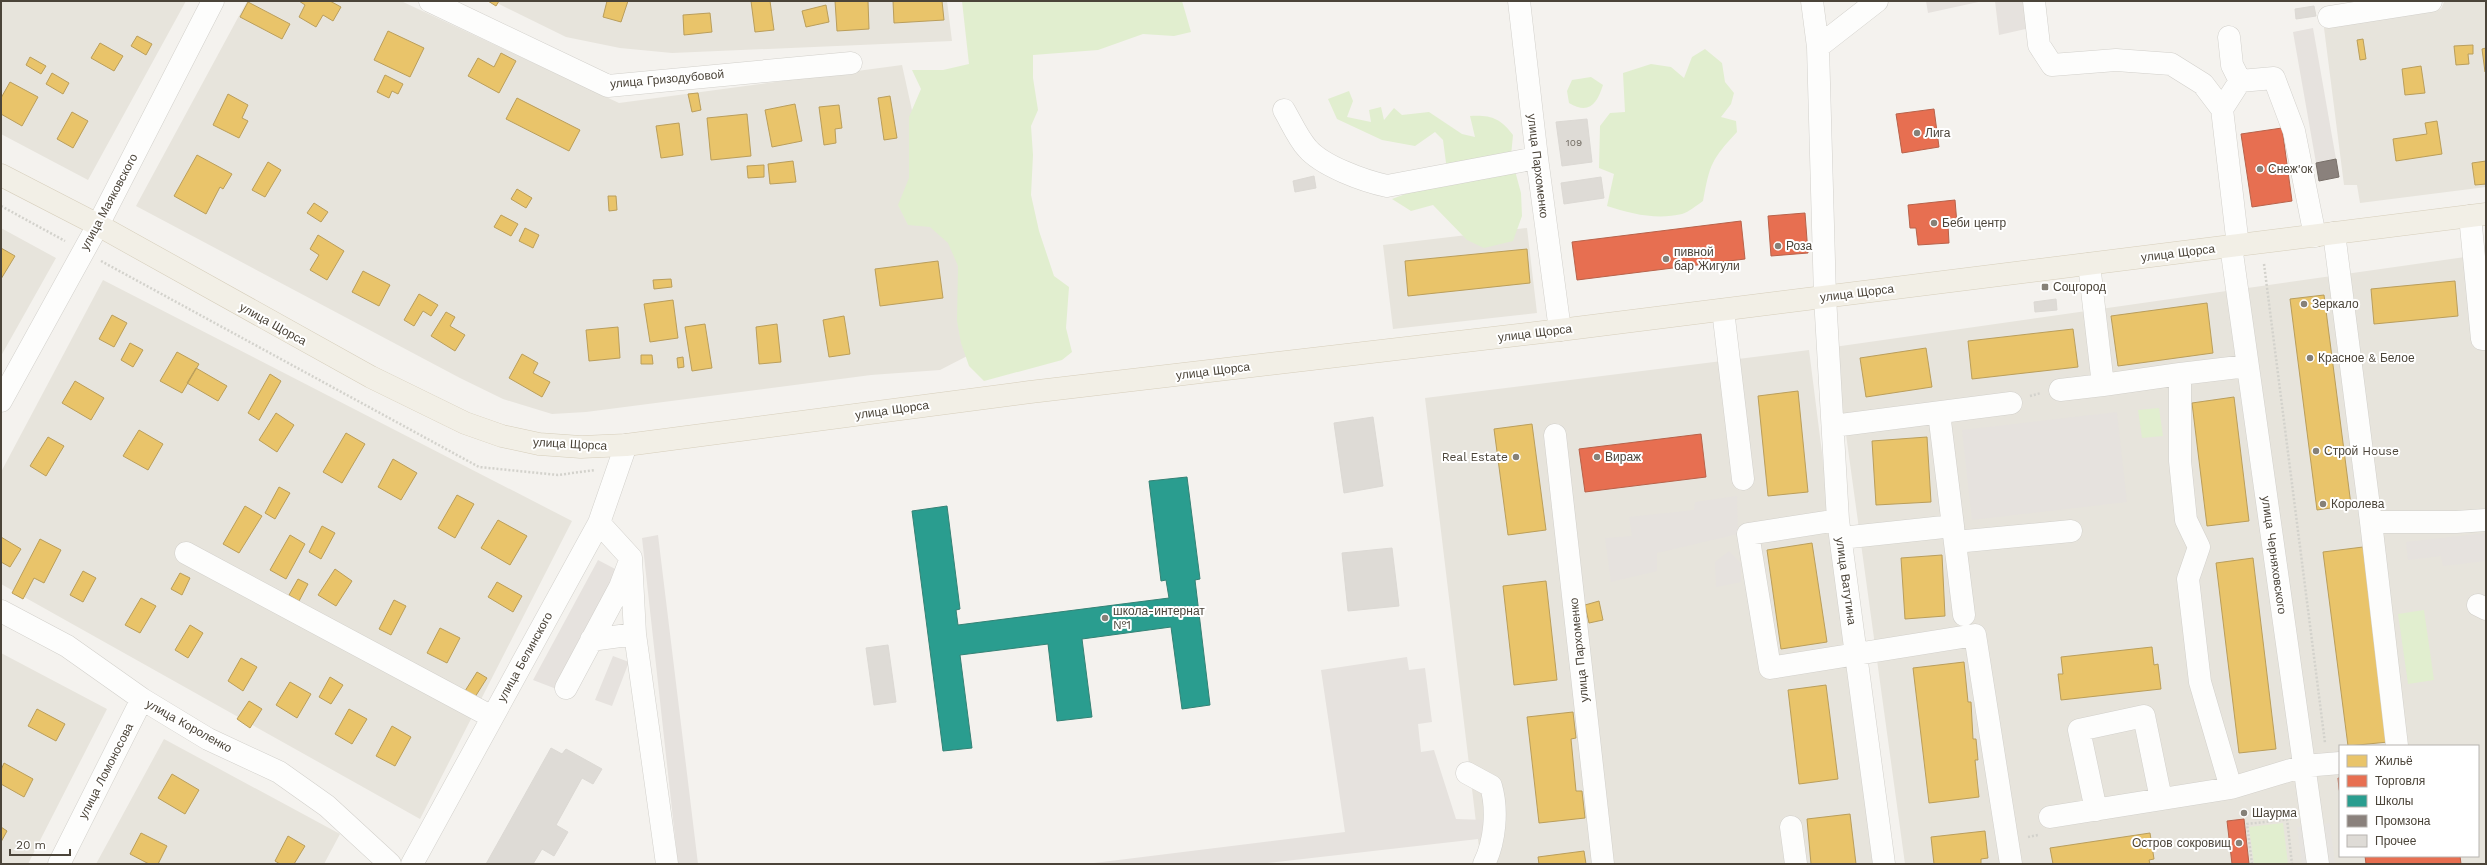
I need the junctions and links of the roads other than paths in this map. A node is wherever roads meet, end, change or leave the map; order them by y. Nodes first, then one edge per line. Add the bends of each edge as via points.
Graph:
1 (213, 1) edge
2 (430, 1) edge
3 (1519, 1) edge
4 (1812, 1) edge
5 (1877, 1) edge
6 (2034, 1) edge
7 (2430, 1) edge
8 (2329, 17) dead end
9 (2230, 37) dead end
10 (1818, 47) junction
11 (851, 63) dead end
12 (2240, 81) junction
13 (2222, 109) junction
14 (1284, 110) dead end
15 (1536, 158) junction
16 (1, 175) edge
17 (2478, 215) edge
18 (98, 225) junction
19 (2324, 235) junction
20 (2234, 246) junction
21 (2089, 264) junction
22 (1825, 297) junction
23 (1723, 310) junction
24 (1560, 330) junction
25 (2486, 339) edge
26 (2247, 366) junction
27 (2180, 374) junction
28 (2104, 385) junction
29 (2060, 390) road end
30 (1, 401) edge
31 (2011, 403) road end
32 (1939, 413) junction
33 (1833, 426) junction
34 (1555, 435) dead end
35 (626, 446) junction
36 (1743, 479) dead end
37 (2486, 520) edge
38 (2371, 522) junction
39 (599, 523) junction
40 (1839, 529) junction
41 (2071, 531) dead end
42 (1954, 534) junction
43 (186, 553) dead end
44 (631, 558) junction
45 (1, 611) edge
46 (1964, 615) dead end
47 (636, 634) junction
48 (591, 640) junction
49 (1856, 654) junction
50 (566, 688) dead end
51 (142, 699) junction
52 (492, 718) junction
53 (2397, 745) edge
54 (2339, 763) edge
55 (2304, 766) junction
56 (1467, 773) dead end
57 (2231, 788) junction
58 (2162, 799) junction
59 (2096, 810) junction
60 (2050, 817) dead end
61 (1791, 827) dead end
62 (59, 864) edge
63 (390, 864) edge
64 (412, 864) edge
65 (667, 864) edge
66 (1484, 864) edge
67 (1603, 864) edge
68 (1796, 864) edge
69 (1884, 864) edge
70 (2011, 864) edge
71 (2318, 864) edge

1 - 18 street, улица Маяковского
2 - 11 street, улица Гризодубовой via 608,86
3 - 15 street, улица Пархоменко
4 - 10 street, улица Ватутина
5 - 10 street
6 - 13 street via 2039,45 2052,65 2116,60 2171,64 2202,84
7 - 8 street
9 - 12 street via 2232,65
10 - 22 street, улица Ватутина
12 - 13 street
12 - 19 street via 2274,78 2294,131
13 - 20 street, улица Черняховского
14 - 15 street via 1307,148 1328,164 1375,184 1387,186
15 - 24 street, улица Пархоменко
16 - 18 main road, улица Щорса
17 - 19 main road, улица Щорса
17 - 25 street via 2482,339
18 - 30 street, улица Маяковского
18 - 35 main road, улица Щорса via 371,377 465,424 539,444 581,447
19 - 20 main road, улица Щорса
19 - 38 street
20 - 21 main road, улица Щорса
20 - 26 street, улица Черняховского
21 - 22 main road, улица Щорса
21 - 28 street
22 - 23 main road, улица Щорса
22 - 33 street, улица Ватутина
23 - 24 main road, улица Щорса
23 - 36 street
24 - 35 main road, улица Щорса via 1030,392
26 - 27 street
26 - 55 street, улица Черняховского
27 - 28 street
27 - 57 street via 2180,461 2186,520 2199,547 2188,579 2200,682
28 - 29 street
31 - 32 street
32 - 33 street
32 - 42 street
33 - 40 street, улица Ватутина
34 - 67 street, улица Пархоменко
35 - 39 street, улица Белинского
37 - 38 street
38 - 53 street
39 - 44 street
39 - 52 street, улица Белинского
40 - 42 street
40 - 49 street, улица Ватутина
40 - 49 street via 1748,534 1770,668
41 - 42 street
42 - 46 street
43 - 52 street
44 - 47 street
44 - 48 street via 620,587
45 - 51 street, улица Короленко via 67,646
47 - 48 street
47 - 65 street
48 - 50 street
49 - 69 street, улица Ватутина
49 - 70 street via 1974,635
51 - 62 street, улица Ломоносова
51 - 63 street, улица Короленко via 208,739 279,772 327,806
52 - 64 street, улица Белинского
54 - 55 street
55 - 57 street
55 - 71 street, улица Черняховского
56 - 66 street via 1491,786 1495,800 1491,851
57 - 58 street
58 - 59 street
58 - 59 street via 2144,716 2078,730
59 - 60 street
61 - 68 street

